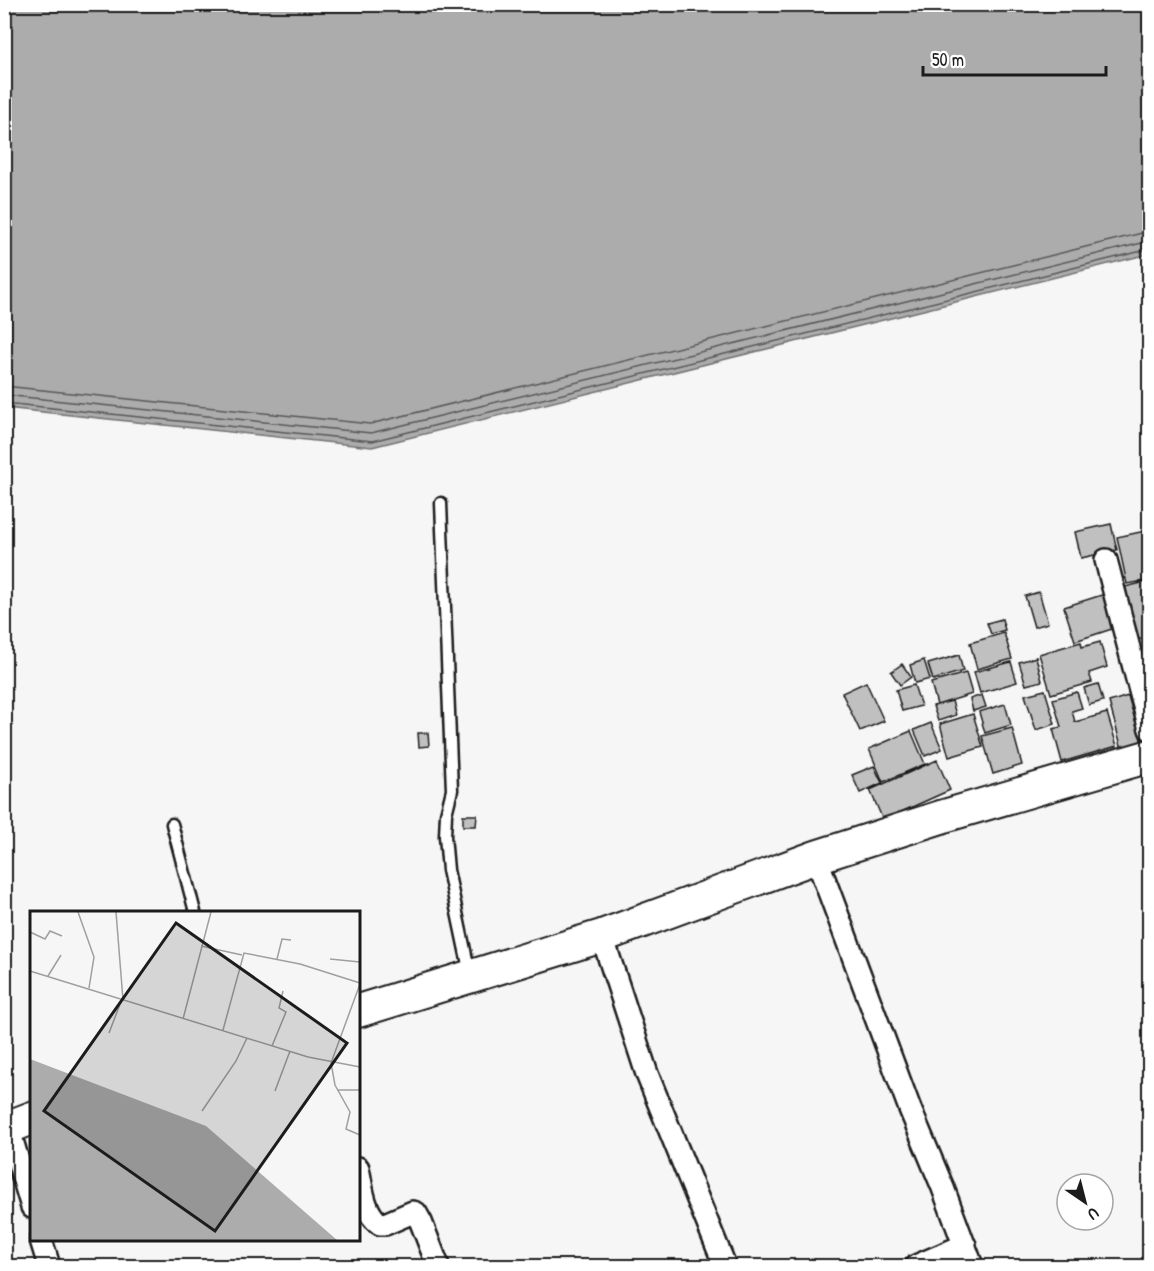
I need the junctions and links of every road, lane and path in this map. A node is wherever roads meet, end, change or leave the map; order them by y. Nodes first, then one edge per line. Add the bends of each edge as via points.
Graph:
1 (441, 503) dead end
2 (1106, 560) dead end
3 (1149, 751) edge
4 (172, 824) dead end
5 (816, 857) junction
6 (195, 911) edge
7 (602, 936) junction
8 (470, 976) junction
9 (360, 1010) edge
10 (12, 1124) edge
11 (360, 1176) edge
12 (30, 1199) edge
13 (42, 1241) edge
14 (965, 1245) junction
15 (49, 1266) edge
16 (438, 1266) edge
17 (725, 1266) edge
18 (916, 1266) edge
19 (972, 1266) edge

1 - 8 lane via 452,790 445,836 448,870
2 - 3 street
3 - 5 main road
4 - 6 lane
5 - 7 main road
5 - 14 street
7 - 8 main road
7 - 17 street via 647,1074
8 - 9 main road
10 - 12 street
11 - 16 street via 372,1217 380,1224 416,1213
13 - 15 street
14 - 18 street
14 - 19 street

